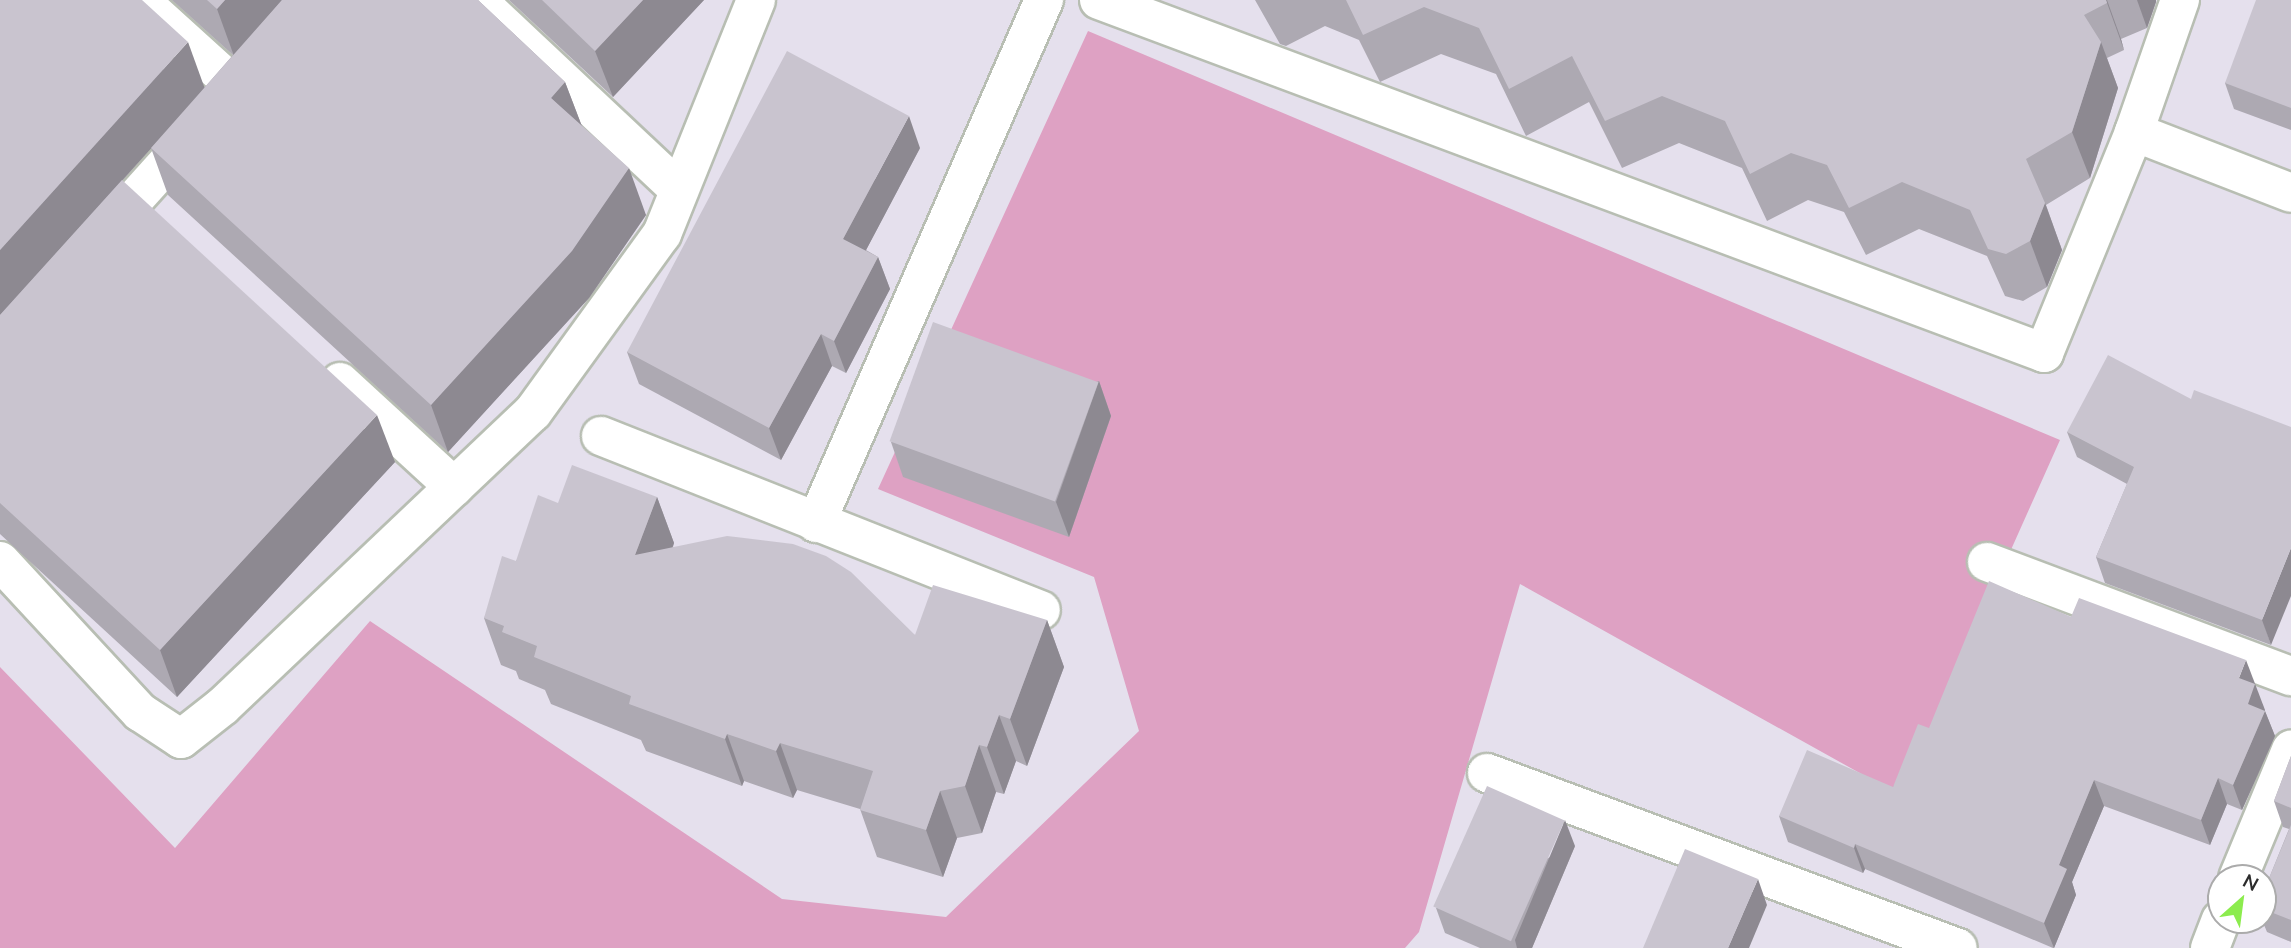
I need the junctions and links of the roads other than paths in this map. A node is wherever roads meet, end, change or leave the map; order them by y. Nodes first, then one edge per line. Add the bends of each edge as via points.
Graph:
1 (140, 0) edge
2 (311, 0) edge
3 (477, 0) edge
4 (756, 0) edge
5 (1044, 0) edge
6 (1099, 0) edge
7 (2180, 0) edge
8 (236, 87) junction
9 (2134, 132) junction
10 (679, 190) junction
11 (2291, 193) edge
12 (137, 196) junction
13 (168, 224) edge
14 (82, 257) edge
15 (311, 356) edge
16 (601, 436) dead end
17 (454, 487) junction
18 (816, 523) junction
19 (0, 561) edge
20 (1987, 562) dead end
21 (1041, 610) dead end
22 (2291, 676) edge
23 (2291, 750) edge
24 (1487, 773) dead end
25 (2244, 864) edge
26 (1958, 948) edge

1 - 8 street
2 - 8 street
3 - 10 street
4 - 10 street
5 - 18 street
6 - 9 street via 2044,353
7 - 9 street
8 - 12 street
9 - 11 street
10 - 17 street via 662,234 533,412
12 - 13 street
12 - 14 street
15 - 17 street
16 - 18 street
17 - 19 street via 223,706 181,740 140,712
18 - 21 street
20 - 22 street
23 - 25 street
24 - 26 street

